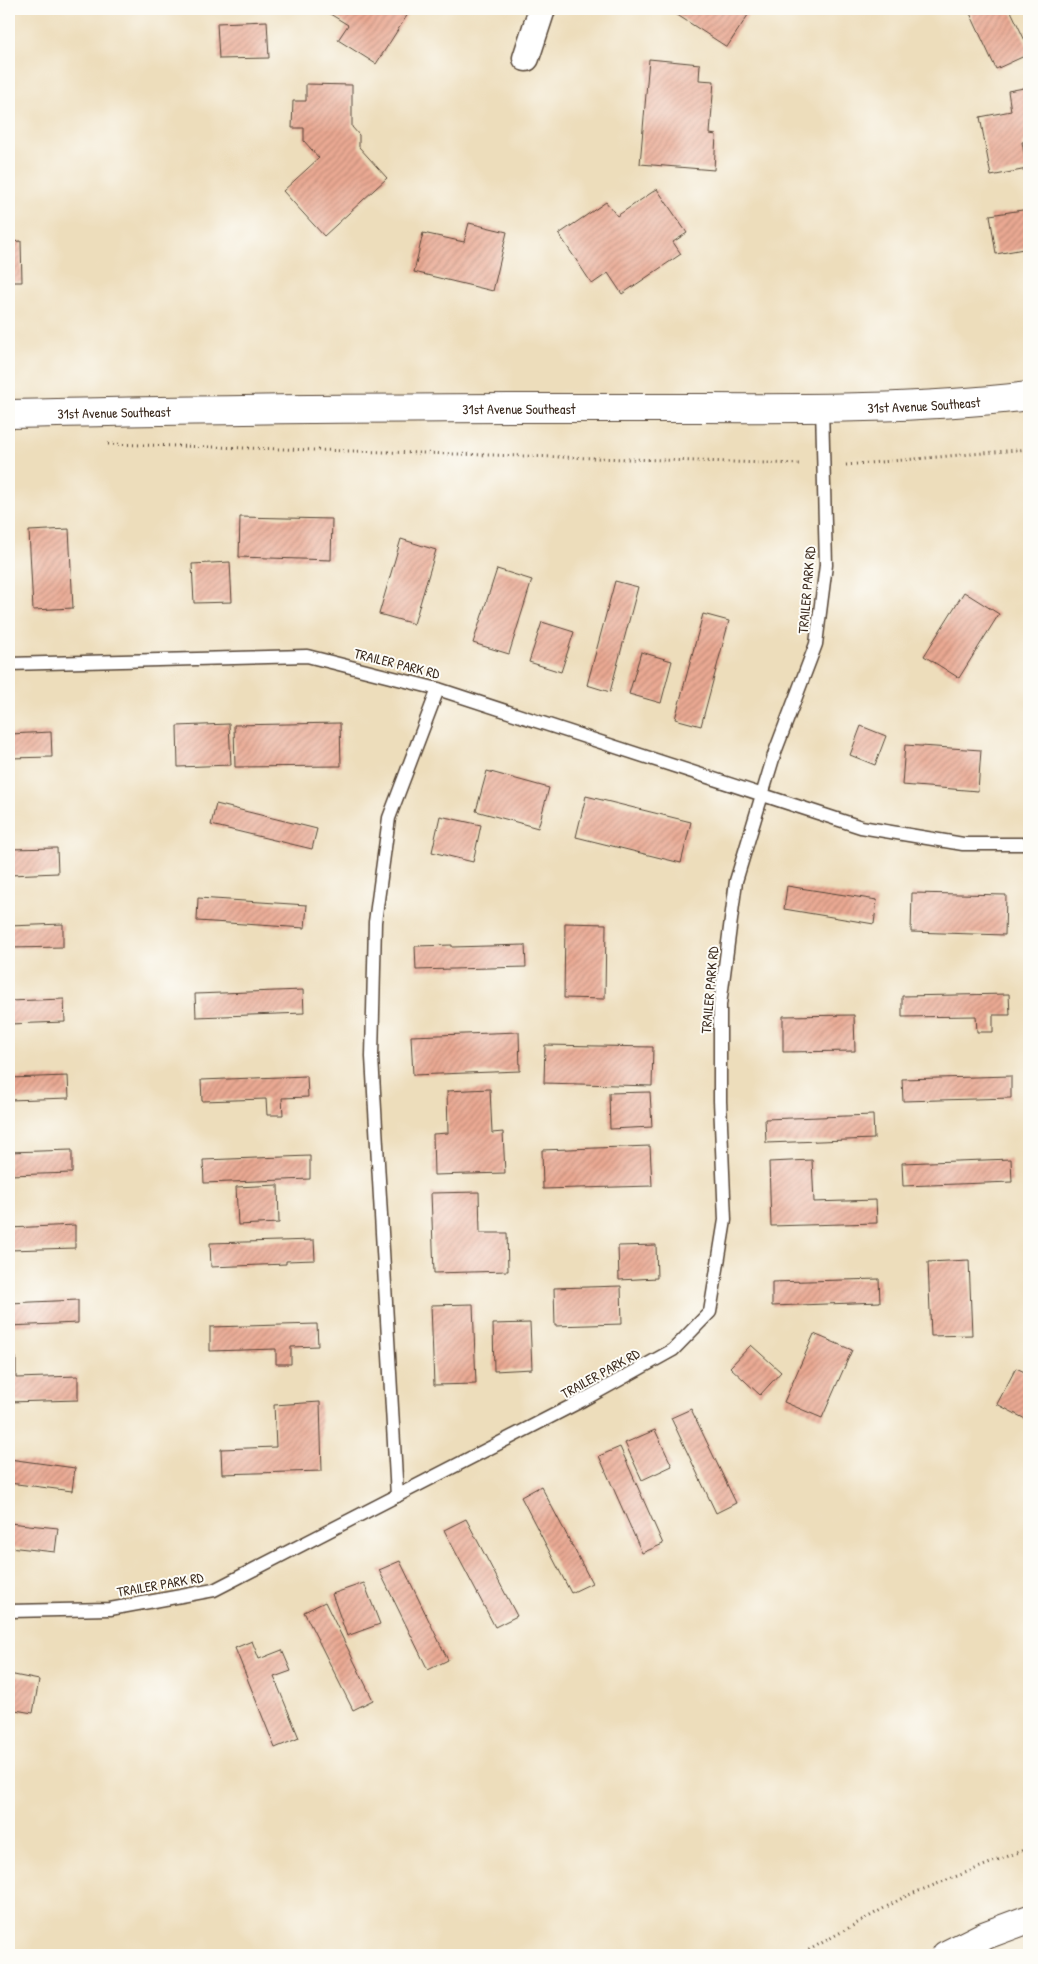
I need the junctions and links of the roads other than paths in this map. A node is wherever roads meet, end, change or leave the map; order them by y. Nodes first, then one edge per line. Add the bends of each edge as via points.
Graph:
1 (542, 9) edge
2 (526, 58) dead end
3 (1029, 396) edge
4 (822, 407) junction
5 (9, 414) edge
6 (9, 664) edge
7 (438, 689) junction
8 (762, 795) junction
9 (1029, 844) edge
10 (397, 1496) junction
11 (9, 1611) edge
12 (1029, 1919) edge
13 (946, 1955) edge

1 - 2 street
3 - 4 street, 31st Avenue Southeast via 968,403
4 - 5 street, 31st Avenue Southeast via 287,408
4 - 8 lane, TRAILER PARK RD via 826,565 816,644
6 - 7 lane, TRAILER PARK RD via 307,656
7 - 8 lane, TRAILER PARK RD
7 - 10 lane via 389,818 375,922 372,1057
8 - 9 lane, TRAILER PARK RD via 861,827 963,844
8 - 10 lane, TRAILER PARK RD via 736,880 720,1005 725,1220 710,1312 673,1350
10 - 11 lane, TRAILER PARK RD via 214,1590 110,1608
12 - 13 street

